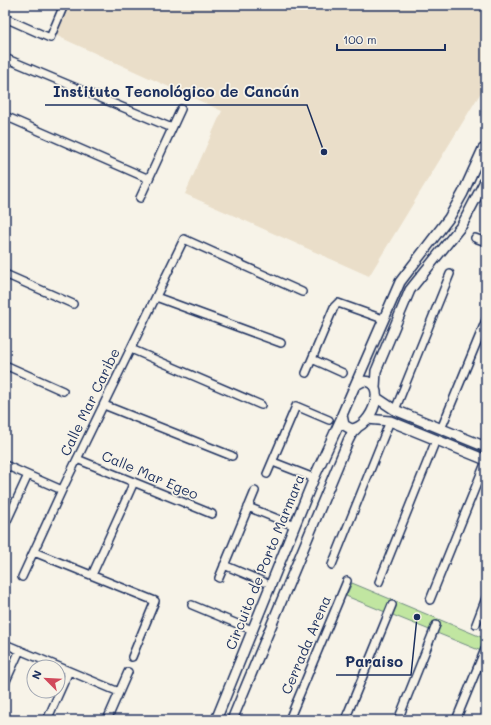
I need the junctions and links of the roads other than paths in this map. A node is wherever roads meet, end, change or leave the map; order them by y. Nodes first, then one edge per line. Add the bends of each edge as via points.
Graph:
1 (64, 5) edge
2 (5, 18) edge
3 (5, 58) edge
4 (181, 109) dead end
5 (5, 116) edge
6 (172, 128) junction
7 (485, 149) edge
8 (149, 178) junction
9 (486, 179) edge
10 (463, 193) junction
11 (140, 198) dead end
12 (477, 199) junction
13 (474, 238) dead end
14 (486, 242) edge
15 (5, 274) edge
16 (450, 274) dead end
17 (302, 292) dead end
18 (156, 297) junction
19 (73, 304) dead end
20 (383, 320) junction
21 (486, 320) edge
22 (281, 343) dead end
23 (131, 349) junction
24 (312, 359) junction
25 (5, 365) edge
26 (306, 373) dead end
27 (343, 373) dead end
28 (356, 386) junction
29 (63, 391) dead end
30 (376, 393) junction
31 (104, 405) junction
32 (261, 405) dead end
33 (395, 410) junction
34 (342, 416) junction
35 (367, 419) junction
36 (329, 420) dead end
37 (390, 421) junction
38 (357, 428) junction
39 (441, 429) junction
40 (436, 440) junction
41 (486, 447) edge
42 (232, 456) dead end
43 (77, 459) junction
44 (486, 461) edge
45 (273, 462) junction
46 (5, 465) edge
47 (268, 474) dead end
48 (28, 475) junction
49 (314, 478) junction
50 (134, 482) junction
51 (62, 490) junction
52 (254, 491) dead end
53 (248, 507) junction
54 (212, 514) dead end
55 (5, 525) edge
56 (295, 526) junction
57 (34, 552) junction
58 (224, 565) junction
59 (332, 565) dead end
60 (92, 575) junction
61 (22, 577) dead end
62 (219, 578) dead end
63 (347, 581) dead end
64 (264, 582) dead end
65 (379, 582) dead end
66 (486, 598) edge
67 (430, 600) dead end
68 (192, 605) dead end
69 (392, 605) dead end
70 (476, 624) dead end
71 (436, 626) dead end
72 (252, 630) junction
73 (5, 644) edge
74 (486, 647) edge
75 (20, 650) junction
76 (132, 658) dead end
77 (69, 670) junction
78 (128, 672) dead end
79 (5, 683) edge
80 (119, 692) junction
81 (47, 720) edge
82 (107, 720) edge
83 (216, 720) edge
84 (232, 720) edge
85 (289, 720) edge
86 (344, 720) edge
87 (398, 720) edge
88 (456, 720) edge

1 - 2 street via 50,38
3 - 6 street
4 - 6 street
5 - 8 street
6 - 8 street
7 - 10 street, Circuito de Porto Marmara
8 - 11 street
9 - 12 street, Circuito de Porto Marmara
10 - 12 street
10 - 20 street, Circuito de Porto Marmara via 439,232 400,282
12 - 30 street, Circuito de Porto Marmara via 452,239 410,290 376,371
13 - 14 street
15 - 19 street
16 - 33 street
17 - 18 street, Calle Mar Caribe via 184,239
18 - 22 street
18 - 23 street, Calle Mar Caribe
20 - 24 street via 338,303
20 - 28 street, Circuito de Porto Marmara
21 - 39 street
23 - 31 street, Calle Mar Caribe
23 - 32 street
24 - 26 street
24 - 27 street
25 - 29 street
28 - 30 street via 368,381
28 - 34 street, Circuito de Porto Marmara
30 - 33 street
30 - 35 street, Circuito de Porto Marmara via 373,410
31 - 42 street
31 - 43 street, Calle Mar Caribe
33 - 37 street
33 - 39 street
34 - 38 street via 346,428
34 - 49 street, Circuito de Porto Marmara
35 - 37 street
35 - 38 street, Circuito de Porto Marmara
36 - 45 street via 296,406
37 - 40 street
37 - 59 street
38 - 84 street, Circuito de Porto Marmara via 348,441
39 - 40 street
39 - 41 street
40 - 44 street
40 - 65 street
43 - 50 street, Calle Mar Egeo
43 - 51 street, Calle Mar Caribe
44 - 67 street
45 - 47 street
45 - 49 street
46 - 48 street
48 - 51 street
48 - 55 street
49 - 56 street, Circuito de Porto Marmara
50 - 54 street, Calle Mar Egeo
50 - 60 street
51 - 57 street, Calle Mar Caribe
52 - 53 street
53 - 56 street
53 - 58 street
56 - 72 street, Circuito de Porto Marmara
57 - 60 street
57 - 61 street, Calle Mar Caribe
58 - 62 street
58 - 64 street
60 - 76 street via 155,601
63 - 85 street, Cerrada Arena
66 - 70 street
68 - 72 street
69 - 86 street
71 - 87 street
72 - 83 street, Circuito de Porto Marmara
73 - 75 street
74 - 88 street
75 - 77 street
75 - 79 street
77 - 80 street
77 - 81 street
78 - 80 street
80 - 82 street

